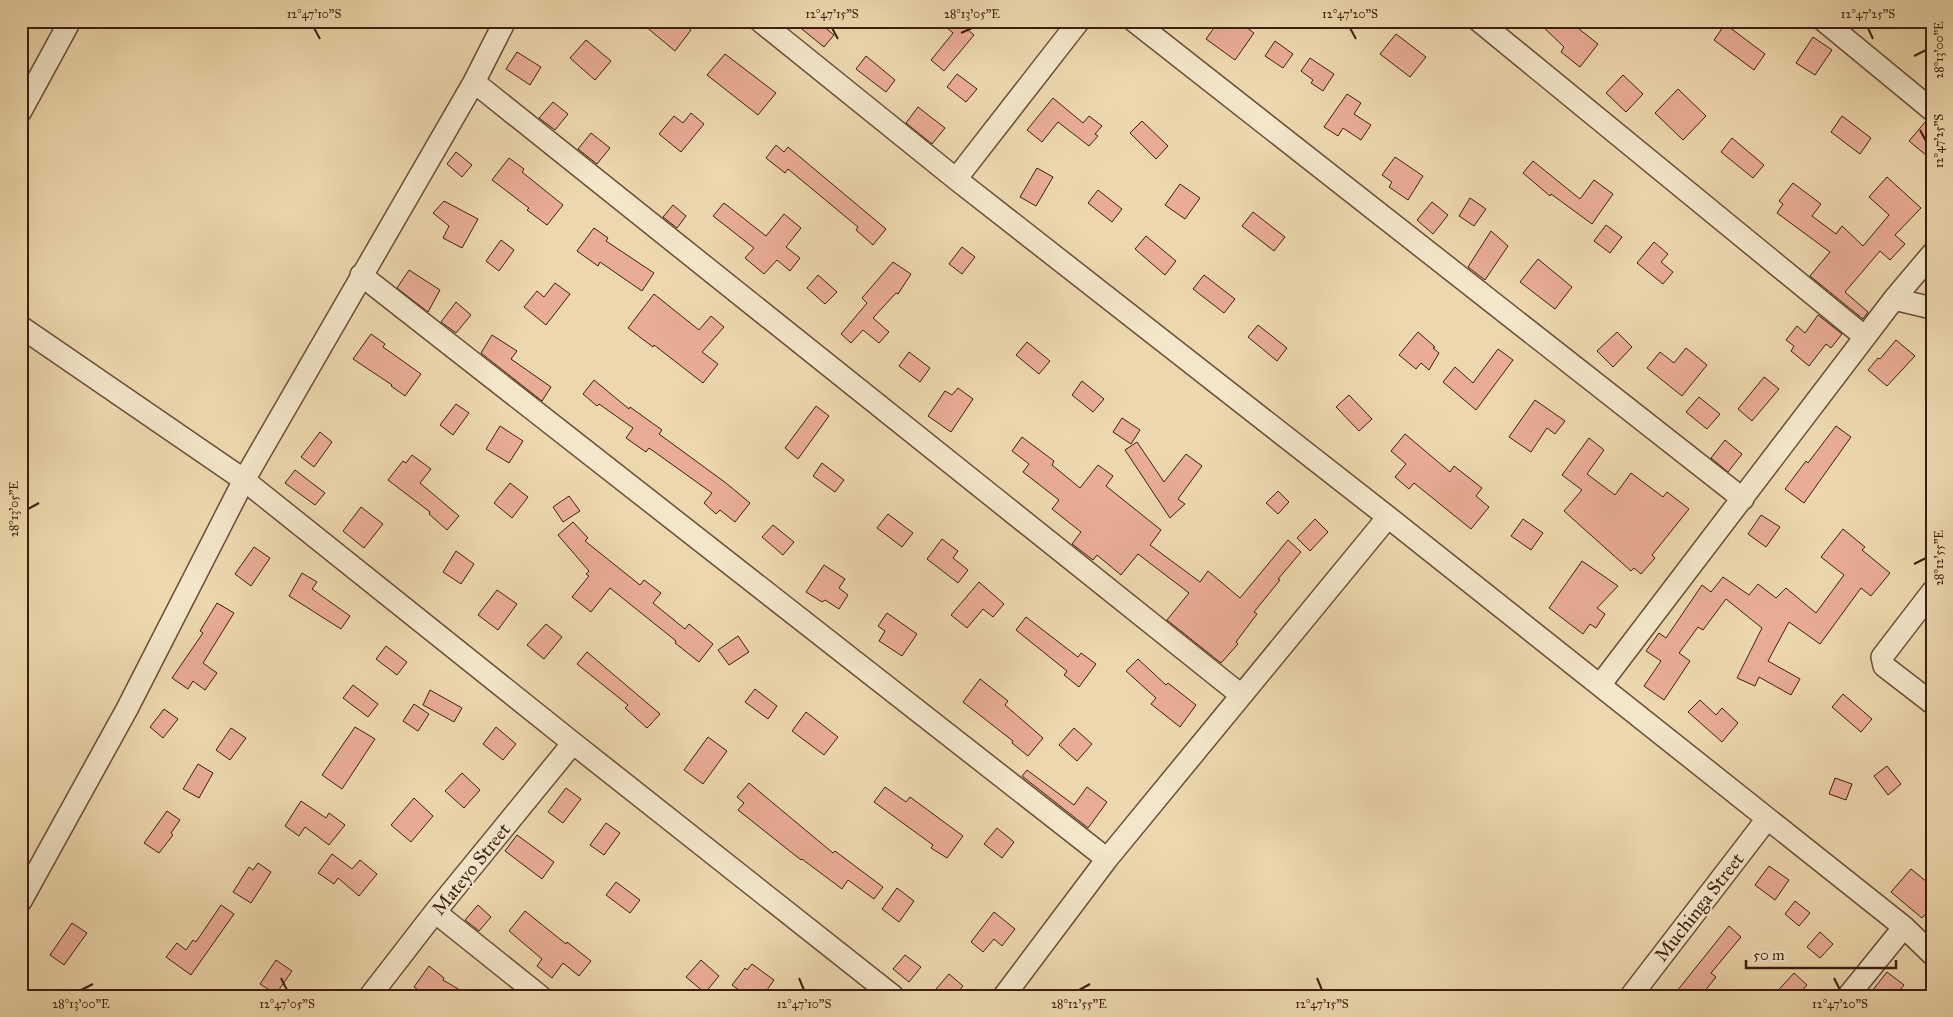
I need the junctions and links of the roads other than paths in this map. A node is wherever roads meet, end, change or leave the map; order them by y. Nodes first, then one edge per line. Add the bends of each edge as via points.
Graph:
1 (70, 21) edge
2 (506, 21) edge
3 (1079, 21) edge
4 (1134, 21) edge
5 (1479, 21) edge
6 (1824, 21) edge
7 (768, 24) edge
8 (474, 82) junction
9 (1932, 110) edge
10 (21, 111) edge
11 (956, 179) junction
12 (1932, 254) edge
13 (361, 275) junction
14 (1894, 299) junction
15 (1932, 308) edge
16 (21, 327) edge
17 (1866, 337) junction
18 (244, 480) junction
19 (1743, 499) junction
20 (1388, 517) junction
21 (1932, 592) edge
22 (1600, 685) junction
23 (1240, 695) junction
24 (1932, 704) edge
25 (573, 743) junction
26 (1767, 819) junction
27 (1107, 859) junction
28 (21, 901) edge
29 (435, 912) junction
30 (1904, 927) junction
31 (1932, 954) edge
32 (370, 996) edge
33 (540, 996) edge
34 (893, 996) edge
35 (1004, 996) edge
36 (1630, 996) edge
37 (1848, 996) edge

1 - 10 street
2 - 8 street
3 - 11 street
4 - 19 street
5 - 17 street
6 - 9 street
7 - 11 street
8 - 13 street
8 - 23 street
11 - 20 street
12 - 14 street
13 - 18 street
13 - 27 street
14 - 15 street
14 - 17 street
16 - 18 street
17 - 19 street
18 - 25 street
18 - 28 street via 126,709
19 - 22 street
20 - 22 street
20 - 23 street
21 - 24 street via 1882,658 1884,666
22 - 26 street
23 - 27 street
25 - 29 street, Mateyo Street
25 - 34 street
26 - 30 street
26 - 36 street, Muchinga Street
27 - 35 street
29 - 32 street, Mateyo Street
29 - 33 street
30 - 31 street
30 - 37 street

